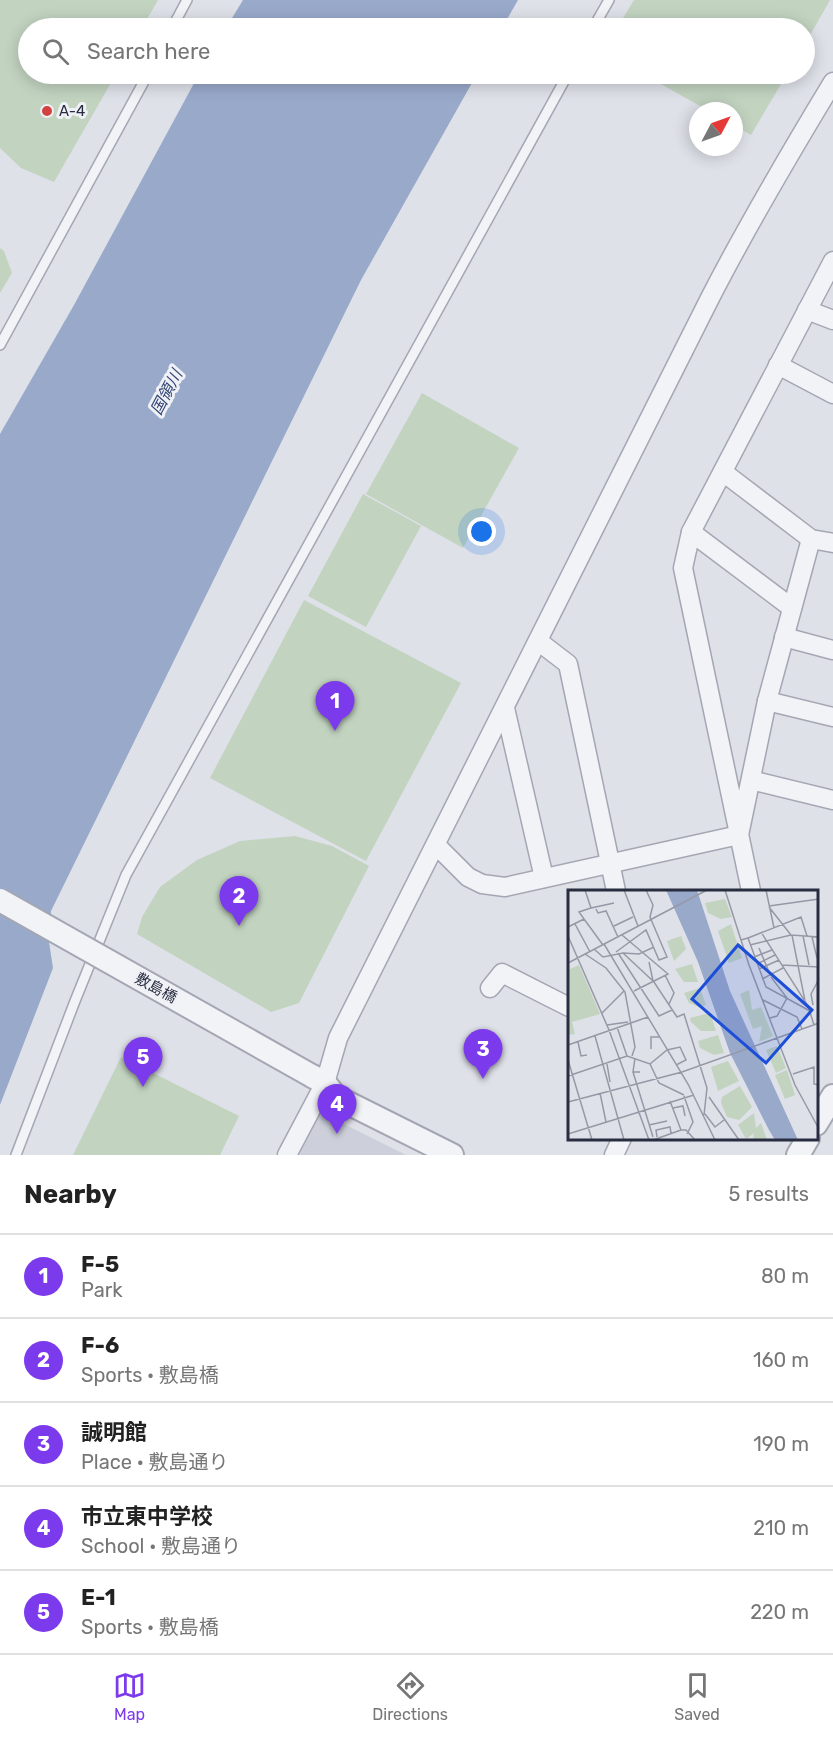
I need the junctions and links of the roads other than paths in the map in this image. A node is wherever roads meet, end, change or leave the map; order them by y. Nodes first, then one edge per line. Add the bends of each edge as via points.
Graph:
1 (187, 0) edge
2 (609, 0) edge
3 (177, 18) edge
4 (599, 18) edge
5 (833, 82) edge
6 (143, 84) edge
7 (562, 84) edge
8 (833, 261) edge
9 (807, 310) junction
10 (833, 320) edge
11 (0, 345) edge
12 (778, 365) junction
13 (833, 394) edge
14 (723, 472) junction
15 (691, 532) junction
16 (811, 539) junction
17 (833, 543) edge
18 (792, 608) junction
19 (784, 638) junction
20 (538, 641) junction
21 (833, 650) edge
22 (767, 701) junction
23 (505, 708) junction
24 (833, 717) edge
25 (751, 780) junction
26 (833, 800) edge
27 (739, 836) junction
28 (436, 845) junction
29 (611, 865) junction
30 (544, 878) junction
31 (616, 890) edge
32 (751, 890) edge
33 (0, 900) edge
34 (490, 988) dead end
35 (568, 1006) edge
36 (319, 1079) junction
37 (833, 1096) edge
38 (818, 1121) edge
39 (621, 1140) edge
40 (16, 1155) edge
41 (287, 1155) edge
42 (452, 1155) edge
43 (614, 1155) edge

1 - 3 lane
2 - 4 lane
5 - 20 street via 738,245
6 - 11 lane
7 - 40 lane via 126,875
8 - 9 street
9 - 10 street
9 - 12 street
12 - 13 street
12 - 14 street
14 - 15 street
14 - 16 street
15 - 18 street
15 - 27 street via 683,568
16 - 17 street
16 - 18 street
18 - 19 street
19 - 21 street
19 - 22 street
20 - 23 street
20 - 29 street via 568,664
22 - 24 street
22 - 25 street
23 - 28 street
23 - 30 street
25 - 26 street
25 - 27 street
27 - 29 street
27 - 32 street
28 - 30 street via 468,877 482,884 506,887
28 - 36 street
29 - 30 street
29 - 31 street
33 - 36 street, 敷島橋, bridge
34 - 35 street via 502,973
36 - 41 street
36 - 42 street, 敷島橋 via 336,1097
37 - 38 street
39 - 43 street

